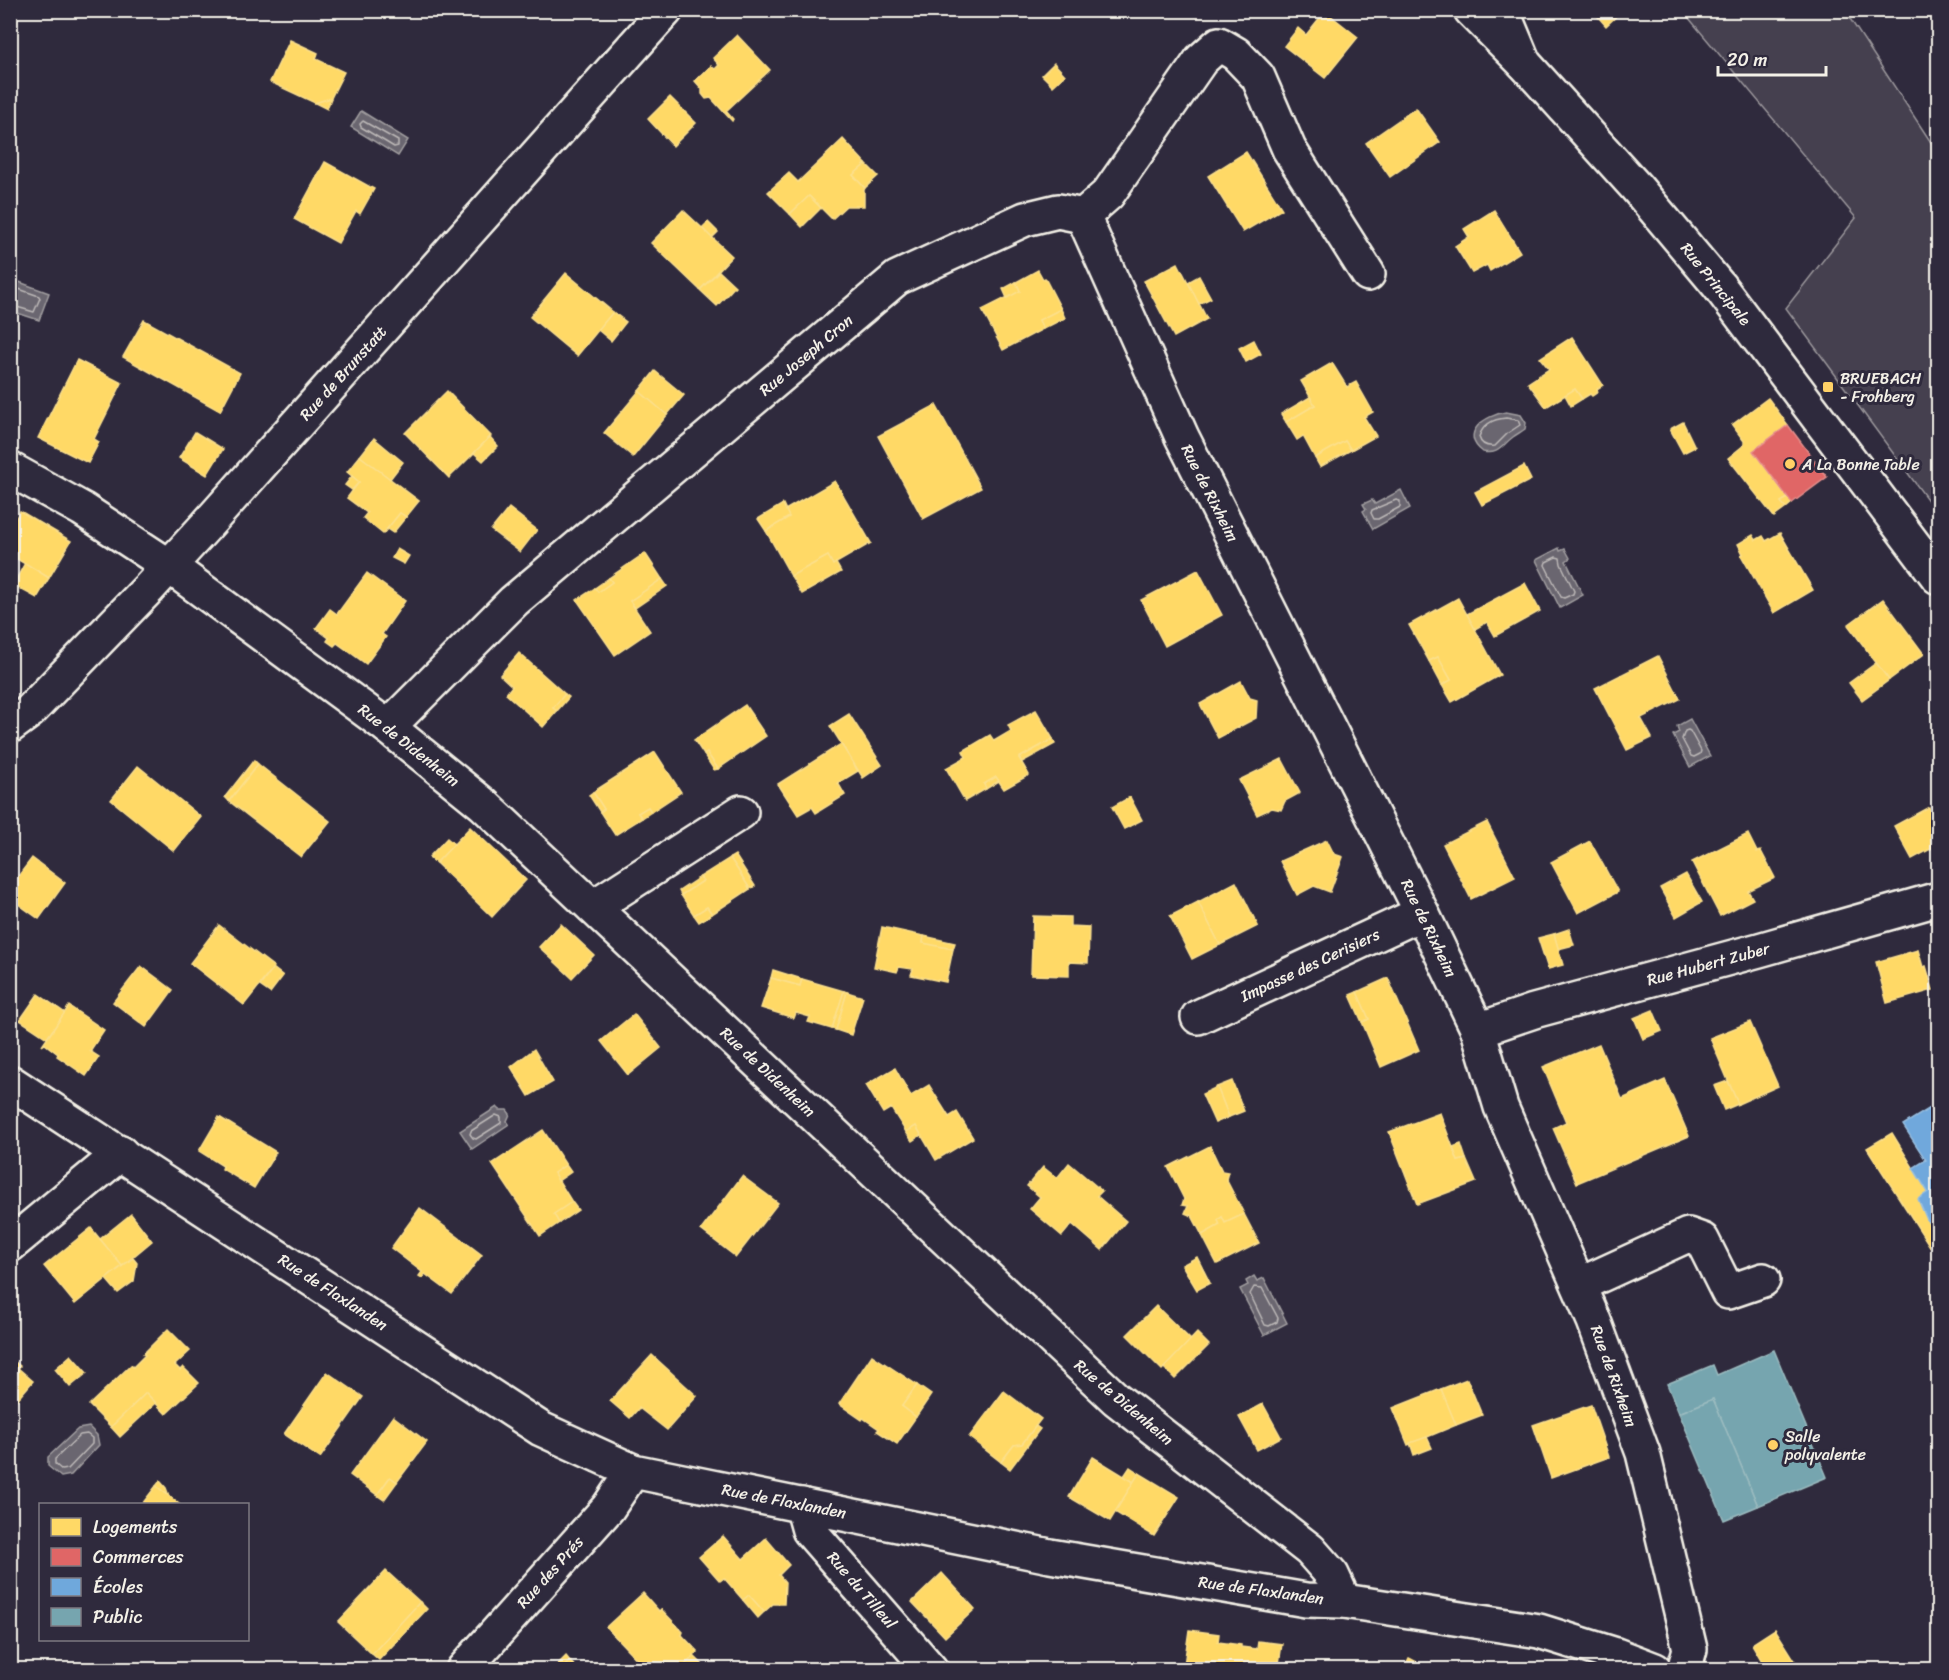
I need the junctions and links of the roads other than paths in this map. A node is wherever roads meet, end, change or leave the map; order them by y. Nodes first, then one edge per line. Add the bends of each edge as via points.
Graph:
1 (666, 10) edge
2 (1471, 10) edge
3 (1502, 10) edge
4 (1524, 63) junction
5 (1083, 216) junction
6 (1368, 274) dead end
7 (10, 469) edge
8 (169, 567) junction
9 (1938, 576) edge
10 (17, 713) edge
11 (388, 727) junction
12 (741, 812) dead end
13 (1938, 899) edge
14 (592, 907) junction
15 (1422, 913) junction
16 (1198, 1017) dead end
17 (1478, 1030) junction
18 (10, 1082) edge
19 (121, 1153) junction
20 (10, 1245) edge
21 (1763, 1280) dead end
22 (1579, 1285) junction
23 (633, 1471) junction
24 (802, 1505) junction
25 (1344, 1600) junction
26 (463, 1670) edge
27 (931, 1670) edge
28 (1655, 1670) edge
29 (1684, 1670) edge

1 - 8 street, Rue de Brunstatt
2 - 4 street, Rue Principale
3 - 4 street
4 - 9 street, Rue Principale via 1719,286
5 - 6 street via 1108,194 1201,60 1219,44 1236,54 1258,77 1289,149
5 - 11 street, Rue Joseph Cron via 1058,211 1025,219 897,278 514,601
5 - 15 street, Rue de Rixheim via 1182,437
7 - 8 street, Rue de Didenheim via 82,509
8 - 10 street, Rue de Brunstatt
8 - 11 street, Rue de Didenheim
11 - 14 street, Rue de Didenheim via 483,804
12 - 14 street
13 - 17 street, Rue Hubert Zuber
14 - 25 street, Rue de Didenheim via 1116,1399 1310,1550 1332,1575
15 - 16 street, Impasse des Cerisiers
15 - 17 street, Rue de Rixheim
17 - 22 street, Rue de Rixheim via 1501,1107
18 - 19 street, Rue de Flaxlanden
19 - 20 street
19 - 23 street, Rue de Flaxlanden via 541,1429
21 - 22 street via 1728,1292 1702,1240 1688,1235
22 - 29 street, Rue de Rixheim via 1643,1453 1690,1649
23 - 24 street, Rue de Flaxlanden
23 - 26 street, Rue des Prés via 608,1508
24 - 25 street, Rue de Flaxlanden via 1050,1556 1306,1600
24 - 27 street, Rue du Tilleul via 809,1530
25 - 28 street, Rue de Flaxlanden via 1539,1631

